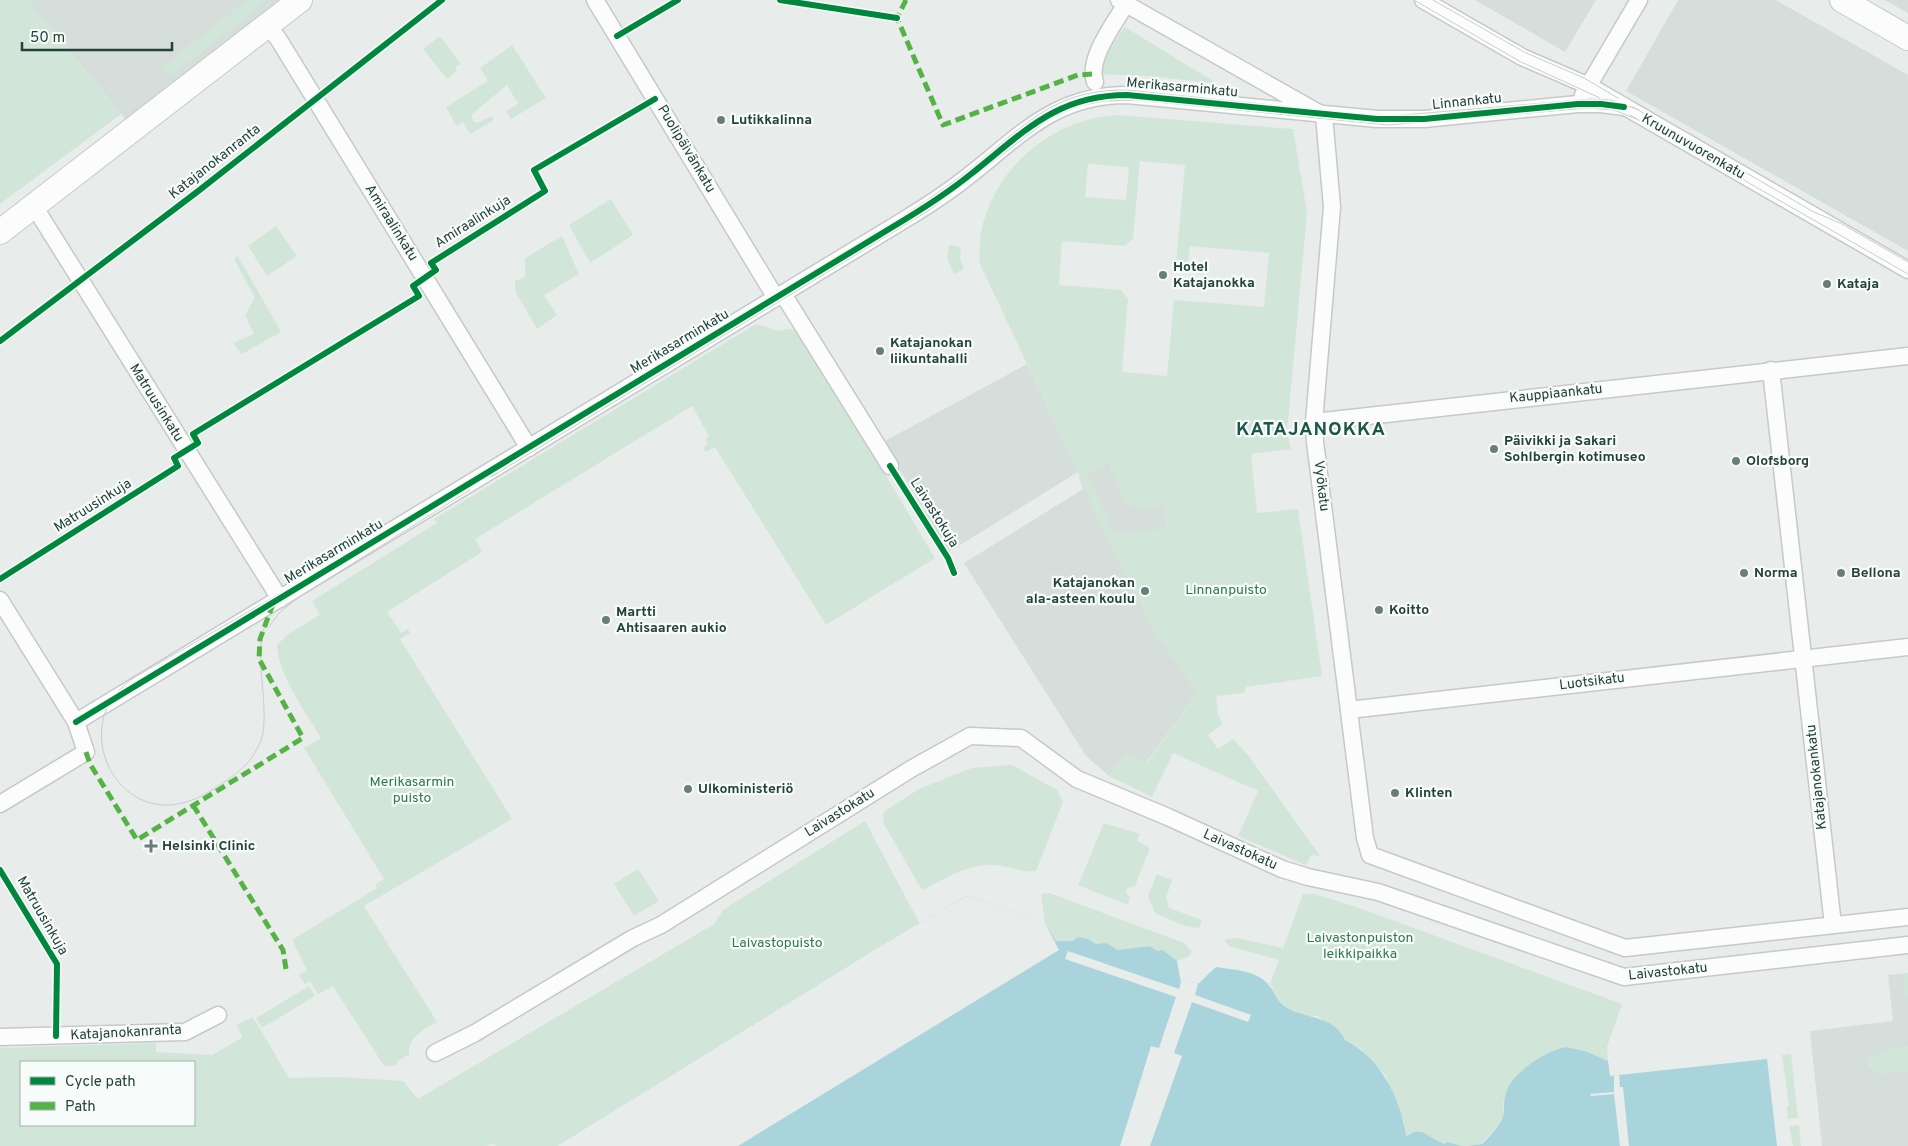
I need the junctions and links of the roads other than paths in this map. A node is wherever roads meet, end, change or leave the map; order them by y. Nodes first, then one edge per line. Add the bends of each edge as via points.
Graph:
1 (300, 0) edge
2 (595, 0) edge
3 (1423, 0) edge
4 (1639, 0) edge
5 (1842, 0) edge
6 (1123, 2) edge
7 (268, 25) junction
8 (1908, 38) edge
9 (1095, 82) dead end
10 (1588, 86) junction
11 (1578, 104) junction
12 (1624, 107) junction
13 (1324, 115) junction
14 (34, 206) junction
15 (0, 232) edge
16 (1908, 270) edge
17 (780, 296) junction
18 (1908, 356) edge
19 (1771, 370) junction
20 (1314, 422) junction
21 (529, 448) junction
22 (890, 466) dead end
23 (280, 599) junction
24 (0, 600) edge
25 (1908, 647) edge
26 (1804, 658) junction
27 (1349, 710) junction
28 (76, 722) junction
29 (0, 804) edge
30 (1370, 855) joint
31 (1908, 917) edge
32 (1832, 925) junction
33 (1908, 945) edge
34 (218, 1014) dead end
35 (0, 1037) edge
36 (435, 1053) dead end

1 - 7 main road
2 - 17 street, Puolipäivänkatu
3 - 10 street, Kruunuvuorenkatu via 1522,57
4 - 10 street
5 - 8 main road
6 - 9 street via 1095,58 1092,74
6 - 13 street, Linnankatu
7 - 14 main road
7 - 21 street, Amiraalinkatu
10 - 11 street
10 - 12 street, Kruunuvuorenkatu
11 - 12 street, Linnankatu
11 - 13 street, Linnankatu via 1424,119
12 - 16 street, Kruunuvuorenkatu
13 - 17 street, Merikasarminkatu via 1128,95 1077,101 1034,123 936,199
13 - 20 street, Vyökatu via 1332,207
14 - 15 main road
14 - 23 street, Matruusinkatu
17 - 21 street, Merikasarminkatu
17 - 22 street
18 - 19 street, Kauppiaankatu
19 - 20 street, Kauppiaankatu
19 - 26 street, Katajanokankatu
20 - 27 street, Vyökatu
21 - 23 street, Merikasarminkatu
23 - 28 street, Merikasarminkatu
24 - 28 street
25 - 26 street, Luotsikatu
26 - 27 street, Luotsikatu
26 - 32 street, Katajanokankatu
27 - 30 street, Vyökatu via 1365,838
28 - 29 street via 86,752
30 - 32 street, Laivastokatu via 1625,948
31 - 32 street, Laivastokatu
33 - 36 street, Laivastokatu via 1624,977 1378,892 1282,869 1077,779 1021,738 970,736 911,769 660,925
34 - 35 street, Katajanokanranta via 185,1032

